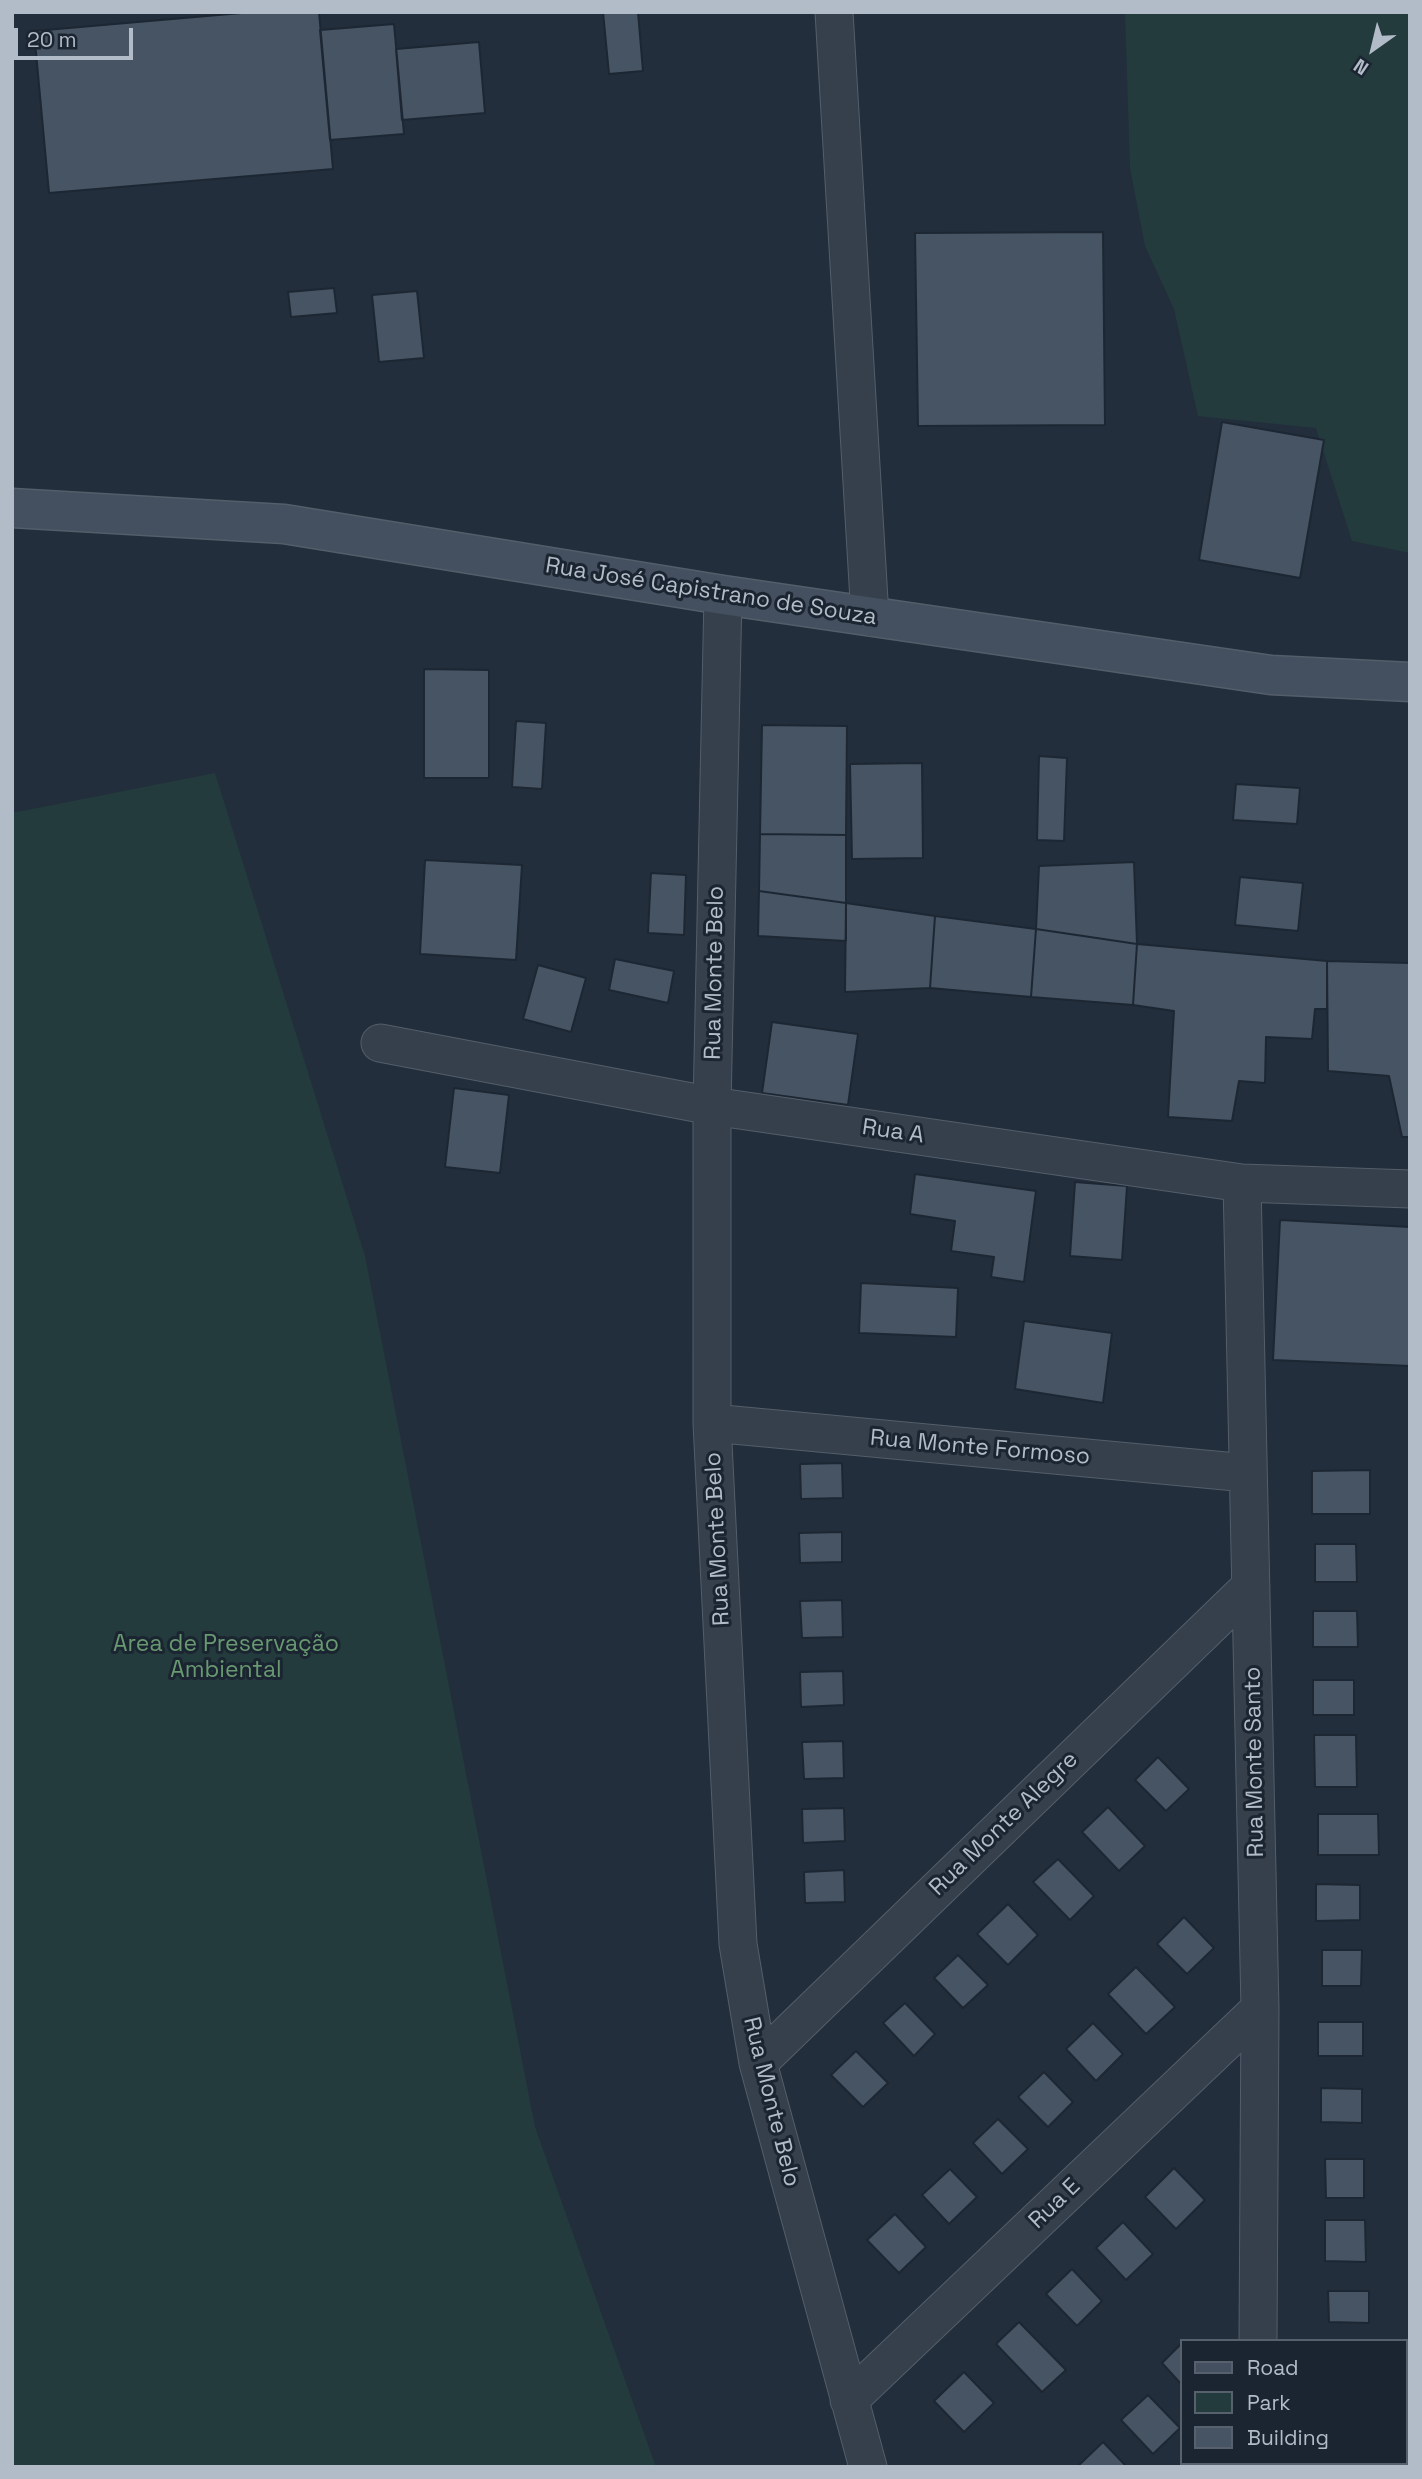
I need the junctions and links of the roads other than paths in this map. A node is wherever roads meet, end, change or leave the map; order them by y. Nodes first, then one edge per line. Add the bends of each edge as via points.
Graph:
1 (834, 12) edge
2 (12, 508) edge
3 (723, 596) junction
4 (870, 617) junction
5 (1410, 682) edge
6 (380, 1043) dead end
7 (712, 1106) junction
8 (1242, 1183) junction
9 (1410, 1189) edge
10 (712, 1423) junction
11 (1248, 1473) junction
12 (1251, 1586) junction
13 (1260, 2009) junction
14 (758, 2063) junction
15 (1258, 2339) edge
16 (849, 2400) junction
17 (868, 2467) edge

1 - 4 street
2 - 3 main road, Rua José Capistrano de Souza via 284,524
3 - 4 main road, Rua José Capistrano de Souza
3 - 7 street, Rua Monte Belo
4 - 5 main road, Rua José Capistrano de Souza via 1271,675
6 - 7 street, Rua A
7 - 8 street, Rua A
7 - 10 street, Rua Monte Belo
8 - 9 street, Rua A
8 - 11 street, Rua Monte Santo
10 - 11 street, Rua Monte Formoso
10 - 14 street, Rua Monte Belo via 738,1944
11 - 12 street, Rua Monte Santo
12 - 13 street, Rua Monte Santo
12 - 14 street, Rua Monte Alegre
13 - 15 street, Rua Monte Santo
13 - 16 street, Rua E
14 - 16 street, Rua Monte Belo
16 - 17 street, Rua Monte Belo

